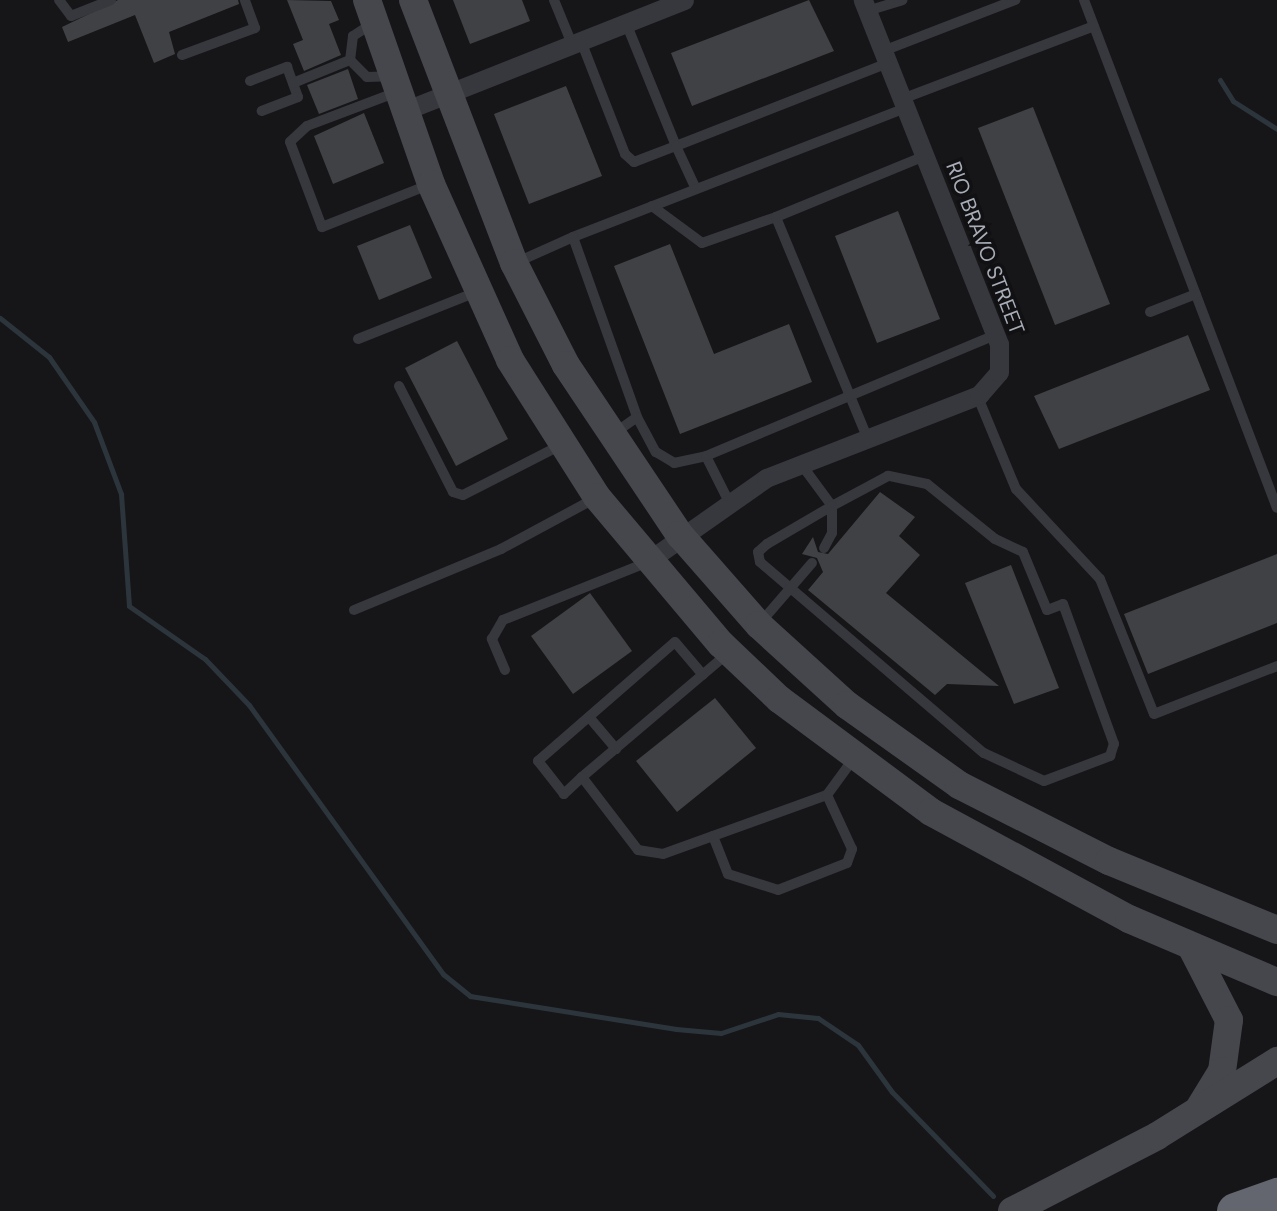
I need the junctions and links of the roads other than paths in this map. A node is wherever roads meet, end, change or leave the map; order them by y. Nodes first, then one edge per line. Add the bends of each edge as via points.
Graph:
1 (59, 0) edge
2 (111, 0) edge
3 (245, 0) edge
4 (413, 0) edge
5 (554, 0) edge
6 (684, 0) edge
7 (902, 0) edge
8 (1015, 0) edge
9 (1084, 0) edge
10 (865, 6) edge
11 (370, 11) edge
12 (626, 23) junction
13 (1094, 26) junction
14 (577, 43) junction
15 (182, 55) dead end
16 (886, 57) junction
17 (350, 60) junction
18 (250, 81) dead end
19 (293, 83) junction
20 (398, 93) junction
21 (447, 94) junction
22 (904, 104) junction
23 (262, 111) dead end
24 (676, 146) junction
25 (925, 156) junction
26 (432, 184) junction
27 (696, 190) junction
28 (652, 206) junction
29 (776, 217) junction
30 (573, 237) junction
31 (514, 263) junction
32 (477, 292) junction
33 (1196, 294) junction
34 (1150, 312) dead end
35 (995, 335) junction
36 (358, 339) dead end
37 (398, 386) dead end
38 (850, 396) junction
39 (977, 396) junction
40 (637, 417) junction
41 (609, 437) junction
42 (867, 437) junction
43 (561, 444) junction
44 (706, 456) junction
45 (801, 464) junction
46 (597, 497) junction
47 (728, 500) junction
48 (832, 506) junction
49 (1277, 508) edge
50 (680, 535) junction
51 (824, 548) dead end
52 (648, 561) junction
53 (812, 563) dead end
54 (790, 588) junction
55 (354, 610) dead end
56 (759, 625) junction
57 (730, 652) junction
58 (1277, 666) edge
59 (505, 670) dead end
60 (703, 675) junction
61 (589, 717) junction
62 (902, 746) junction
63 (616, 749) junction
64 (854, 757) junction
65 (582, 777) junction
66 (881, 777) junction
67 (828, 795) junction
68 (713, 836) junction
69 (1277, 930) edge
70 (1192, 948) junction
71 (1277, 982) edge
72 (1277, 1061) edge
73 (1198, 1111) junction
74 (1277, 1196) edge
75 (1012, 1211) edge
76 (1235, 1211) edge

1 - 2 lane via 71,16
3 - 15 lane via 255,28
4 - 21 main road
5 - 14 lane
6 - 12 street
7 - 10 lane
8 - 16 lane
9 - 13 lane
10 - 16 street, RIO BRAVO STREET
11 - 17 lane via 353,36
11 - 20 main road
12 - 14 street
12 - 24 lane
13 - 22 lane
13 - 33 lane
14 - 21 street
14 - 24 lane via 625,154 634,162
16 - 22 street, RIO BRAVO STREET
16 - 24 lane
17 - 19 lane
17 - 20 lane via 368,77
18 - 19 lane via 287,67
19 - 23 lane via 298,97
20 - 21 street
20 - 26 main road
20 - 26 lane via 307,126 290,142 322,227
21 - 31 main road
22 - 25 street, RIO BRAVO STREET
22 - 27 lane
24 - 27 lane
25 - 29 lane
25 - 35 street, RIO BRAVO STREET
26 - 32 main road
27 - 28 lane
28 - 29 lane via 702,243
28 - 30 lane
29 - 38 lane
30 - 31 lane
30 - 40 lane
31 - 41 main road
32 - 36 lane
32 - 43 main road
33 - 34 lane
33 - 49 lane
35 - 38 lane
35 - 39 street, RIO BRAVO STREET via 999,372
37 - 43 lane via 453,492 463,495
38 - 42 lane
38 - 44 lane
39 - 42 street
39 - 58 lane via 1016,489 1100,579 1154,714
40 - 41 lane
40 - 44 lane via 656,452 674,463
41 - 50 main road
42 - 45 street
43 - 46 main road
44 - 47 lane
45 - 47 street
45 - 48 lane
46 - 52 main road
46 - 55 lane via 501,549
47 - 50 street
48 - 51 lane via 832,533
48 - 54 lane via 758,552 760,562
48 - 54 lane via 888,476 910,477 1023,552 1047,610 1063,604 1114,744 1110,756 1044,781 984,752
50 - 52 street
50 - 56 main road
52 - 57 main road
52 - 59 lane via 503,620 492,639
53 - 54 lane
54 - 56 lane
56 - 62 main road
57 - 60 lane
57 - 64 main road
60 - 61 lane via 675,642
60 - 63 lane
61 - 63 lane
61 - 65 lane via 538,761 564,794
62 - 66 main road
62 - 69 main road via 1018,819
63 - 65 lane
64 - 66 main road
64 - 67 lane
65 - 68 lane via 638,850 663,854
66 - 70 main road via 1000,854
67 - 68 lane
67 - 68 lane via 852,849 847,863 778,890 728,874
70 - 71 main road
70 - 73 main road via 1229,1020 1222,1071
72 - 73 main road
73 - 75 main road via 1092,1173
74 - 76 highway

